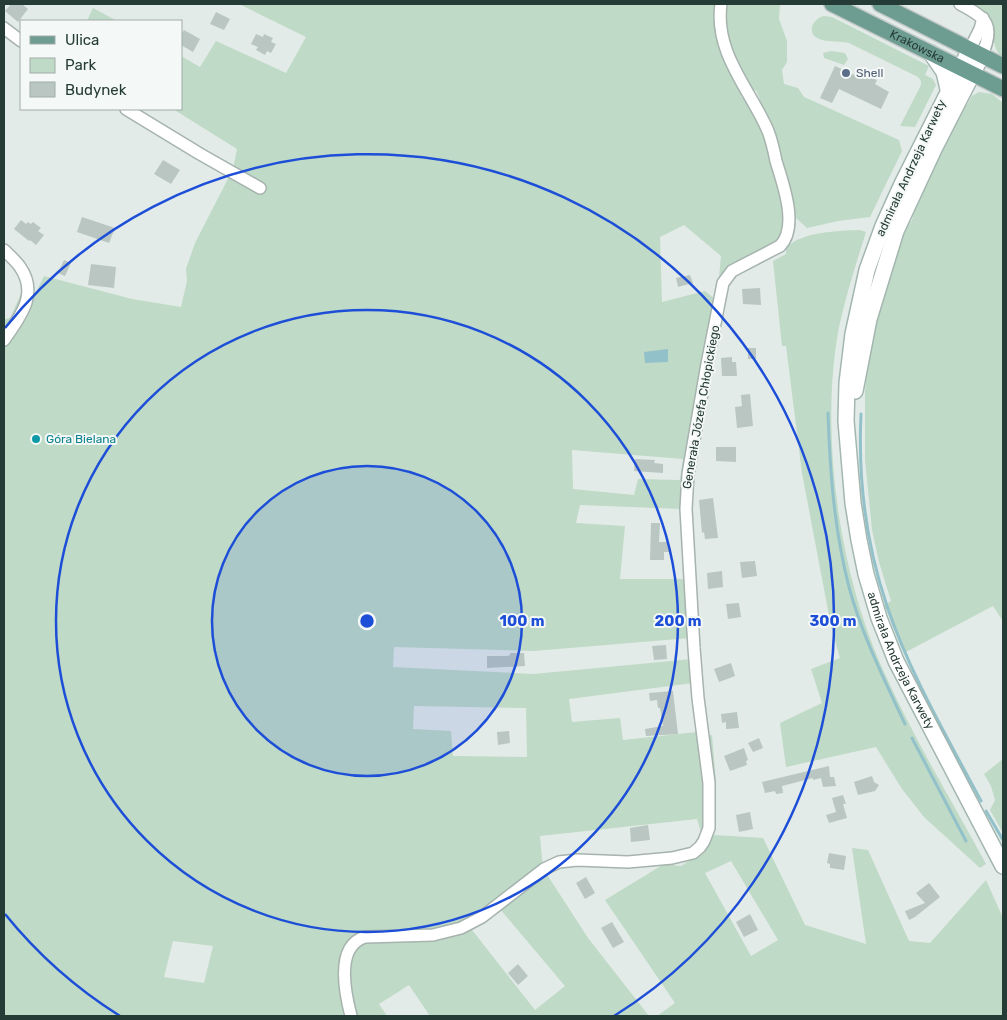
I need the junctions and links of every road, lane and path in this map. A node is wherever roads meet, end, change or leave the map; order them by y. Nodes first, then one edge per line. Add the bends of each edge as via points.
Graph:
1 (721, 4) edge
2 (832, 4) edge
3 (880, 4) edge
4 (960, 4) edge
5 (4, 28) edge
6 (20, 40) edge
7 (976, 52) junction
8 (931, 53) junction
9 (1003, 66) edge
10 (966, 70) junction
11 (948, 89) junction
12 (1003, 89) edge
13 (128, 110) edge
14 (260, 188) dead end
15 (4, 250) edge
16 (4, 340) edge
17 (848, 440) junction
18 (1003, 866) edge
19 (351, 1016) edge

1 - 19 street, Generała Józefa Chłopickiego via 723,39 729,59 768,132 786,195 789,220 785,239 777,248 730,273 723,283 688,474 686,523 698,698 709,783 709,828 700,847 672,858 559,862 544,869 482,917 461,928 433,935 356,940 346,955 345,965
2 - 8 main road, Krakowska
3 - 7 main road, Krakowska
4 - 7 street via 983,18
5 - 6 street
7 - 9 main road, Krakowska
7 - 10 main road, admirała Andrzeja Karwety
8 - 10 main road, Krakowska
8 - 11 main road via 944,72
10 - 11 main road, admirała Andrzeja Karwety
10 - 12 main road, Krakowska
10 - 17 main road, admirała Andrzeja Karwety via 896,231 865,336
11 - 17 main road, admirała Andrzeja Karwety via 894,201 867,270 848,368
13 - 14 street
15 - 16 street via 20,266 29,290 25,306
17 - 18 main road, admirała Andrzeja Karwety via 859,540 879,618 896,660

